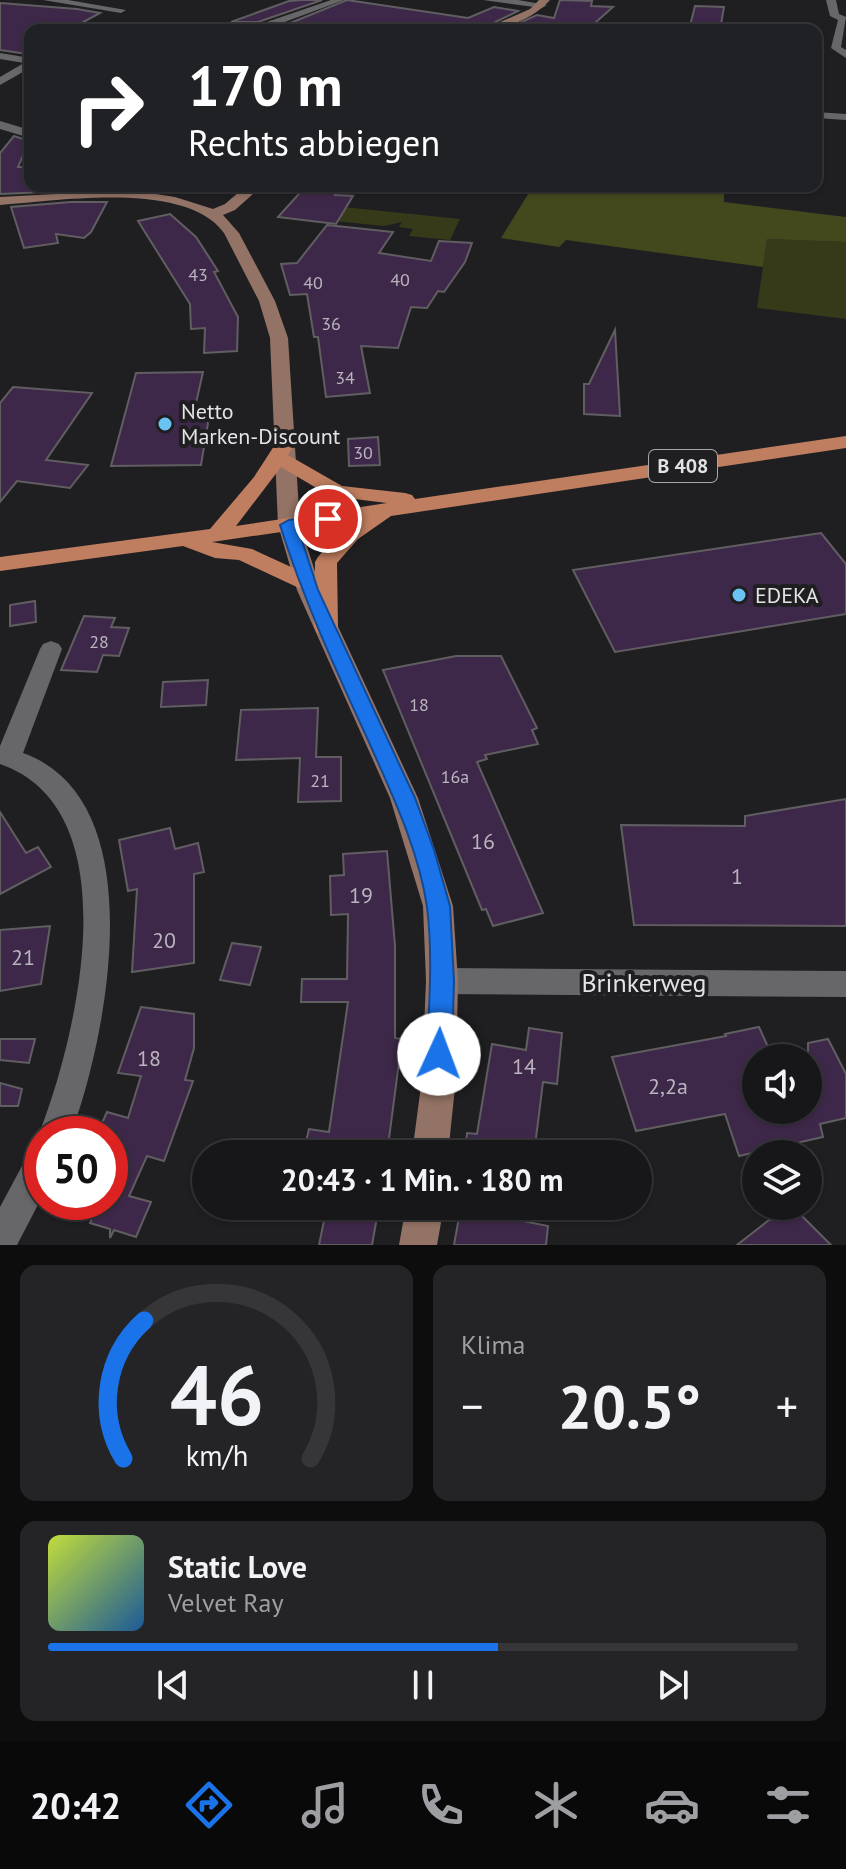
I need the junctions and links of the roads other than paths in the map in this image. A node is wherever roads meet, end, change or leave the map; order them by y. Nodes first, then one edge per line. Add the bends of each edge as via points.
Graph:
1 (48, 0) edge
2 (339, 0) edge
3 (488, 0) edge
4 (831, 0) edge
5 (544, 2) edge
6 (845, 20) edge
7 (100, 24) edge
8 (275, 24) edge
9 (502, 24) edge
10 (846, 55) edge
11 (0, 56) edge
12 (24, 61) edge
13 (24, 66) edge
14 (1, 82) edge
15 (24, 83) edge
16 (822, 115) edge
17 (846, 117) edge
18 (0, 125) edge
19 (24, 132) edge
20 (248, 192) edge
21 (0, 201) edge
22 (212, 214) junction
23 (846, 442) edge
24 (284, 453) junction
25 (426, 504) junction
26 (389, 510) junction
27 (289, 525) junction
28 (217, 535) junction
29 (182, 540) junction
30 (0, 564) edge
31 (307, 583) junction
32 (326, 627) junction
33 (51, 649) dead end
34 (5, 756) edge
35 (442, 981) junction
36 (846, 984) edge
37 (63, 1116) edge
38 (432, 1140) edge
39 (24, 1197) edge
40 (422, 1220) edge
41 (0, 1242) edge
42 (418, 1245) edge

1 - 7 street via 125,8
2 - 8 street
3 - 5 street
4 - 6 street via 835,16
5 - 9 main road
6 - 10 street via 839,25 836,48
11 - 12 street
13 - 14 street
14 - 15 street
16 - 17 street
18 - 19 street
20 - 22 main road
21 - 22 main road via 130,194
22 - 24 main road via 231,233 252,269 279,338
23 - 25 main road, B 408
24 - 25 main road via 337,492
24 - 27 main road
24 - 28 main road
25 - 26 main road, B 408
26 - 27 main road, B 408
26 - 32 main road via 350,534 326,562
27 - 28 main road, B 408
27 - 31 main road
28 - 29 main road, B 408
29 - 30 main road, B 408
29 - 31 main road via 244,554
31 - 32 main road
32 - 35 main road via 423,850 438,906
33 - 34 street
34 - 37 street via 40,772 66,800 85,833 95,879 95,982
35 - 36 street, Brinkerweg
35 - 38 main road
39 - 41 street
40 - 42 main road

